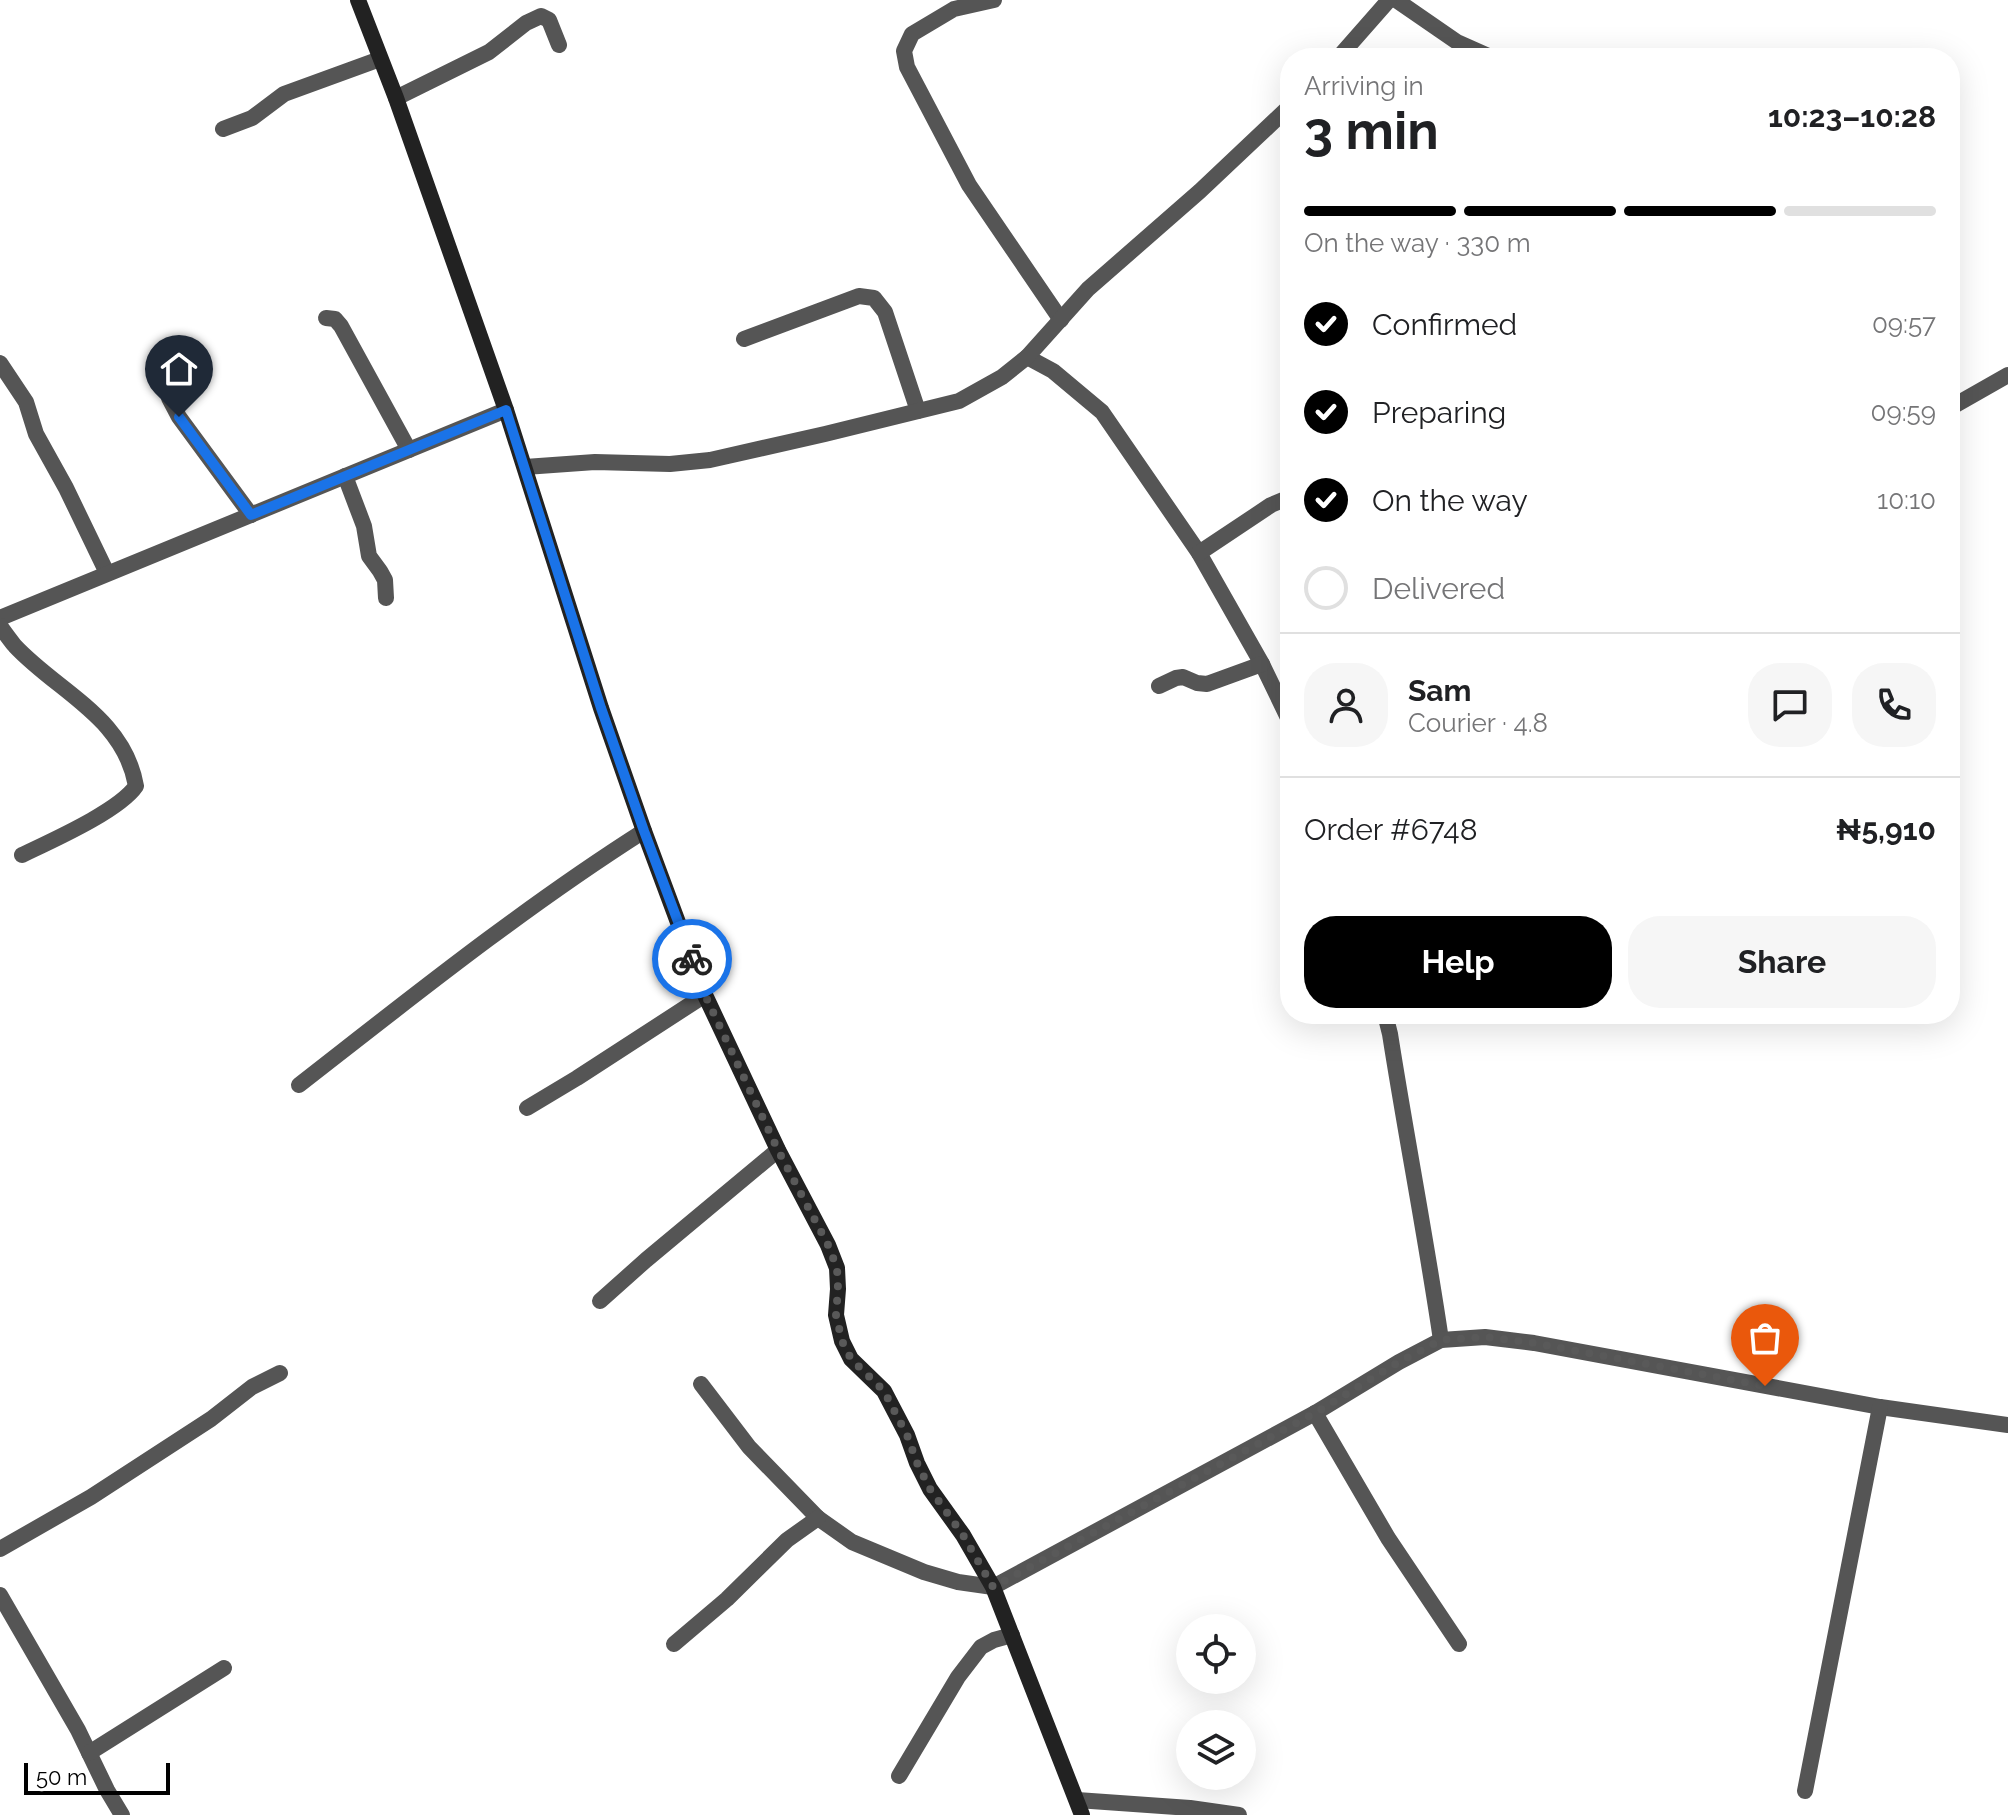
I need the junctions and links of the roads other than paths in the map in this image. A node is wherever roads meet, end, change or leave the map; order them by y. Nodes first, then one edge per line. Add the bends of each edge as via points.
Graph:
1 (358, 0) edge
2 (994, 0) edge
3 (1389, 0) edge
4 (1396, 0) edge
5 (559, 45) dead end
6 (1349, 48) edge
7 (1470, 48) edge
8 (380, 59) junction
9 (396, 98) junction
10 (1280, 115) edge
11 (223, 129) dead end
12 (326, 318) dead end
13 (1061, 320) junction
14 (744, 339) dead end
15 (1027, 357) junction
16 (0, 363) edge
17 (2008, 375) edge
18 (169, 398) dead end
19 (1960, 402) edge
20 (506, 410) junction
21 (918, 411) junction
22 (409, 450) junction
23 (525, 467) junction
24 (345, 476) junction
25 (1280, 501) edge
26 (251, 515) junction
27 (1199, 553) junction
28 (107, 573) junction
29 (386, 598) dead end
30 (0, 618) edge
31 (0, 626) edge
32 (1262, 664) junction
33 (1159, 686) dead end
34 (1280, 701) edge
35 (644, 831) junction
36 (22, 855) dead end
37 (705, 995) junction
38 (1388, 1024) edge
39 (299, 1085) dead end
40 (527, 1108) dead end
41 (778, 1150) junction
42 (600, 1301) dead end
43 (1441, 1340) junction
44 (280, 1373) dead end
45 (701, 1384) dead end
46 (1880, 1407) junction
47 (1315, 1413) junction
48 (2008, 1425) edge
49 (818, 1518) junction
50 (0, 1549) edge
51 (993, 1587) junction
52 (0, 1595) edge
53 (1012, 1635) junction
54 (674, 1644) dead end
55 (1459, 1644) dead end
56 (224, 1668) dead end
57 (89, 1753) junction
58 (899, 1776) dead end
59 (1805, 1791) dead end
60 (1079, 1808) edge
61 (122, 1815) edge
62 (1239, 1815) edge

1 - 8 street
2 - 13 street via 954,9 912,34 904,51 907,67 969,185
3 - 6 street
4 - 7 street
5 - 9 street via 549,20 541,16 489,52
8 - 9 street
8 - 11 street via 284,94 252,118
9 - 20 street
10 - 13 street via 1088,289
12 - 22 street via 341,326
13 - 15 street
14 - 21 street via 859,296 874,298 885,312
15 - 21 street via 959,401
15 - 27 street via 1053,371 1102,412
16 - 28 street via 26,402 36,434
17 - 19 street
18 - 26 street
20 - 22 street
20 - 23 street
21 - 23 street via 710,460
22 - 24 street
23 - 35 street
24 - 26 street
24 - 29 street via 369,556 385,580
25 - 27 street
26 - 28 street
27 - 32 street
28 - 30 street
31 - 36 street via 15,646 99,716 133,769 136,786 91,819
32 - 33 street via 1207,684 1183,677
32 - 34 street
35 - 37 street
35 - 39 street via 497,931
37 - 40 street
37 - 41 street
38 - 43 street
41 - 42 street
41 - 51 street via 837,1268 836,1315 842,1341 851,1359 884,1391 930,1489
43 - 46 street via 1485,1337 1534,1343
43 - 47 street
44 - 50 street via 91,1497
45 - 49 street via 749,1447
46 - 48 street
46 - 59 street
47 - 51 street
47 - 55 street via 1388,1538
49 - 51 street via 852,1542 924,1572
49 - 54 street
51 - 53 street
52 - 57 street
53 - 58 street via 981,1647
53 - 60 street
56 - 57 street
57 - 61 street
60 - 62 street via 1190,1808

